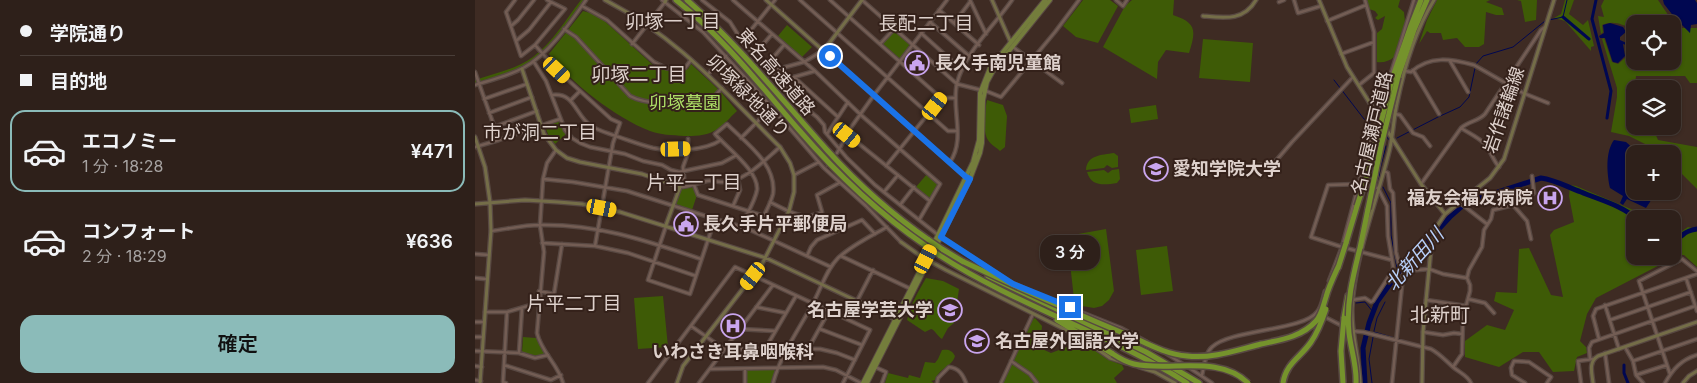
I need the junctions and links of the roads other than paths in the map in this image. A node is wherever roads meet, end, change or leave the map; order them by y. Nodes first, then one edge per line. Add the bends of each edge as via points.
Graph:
1 (515, 0) edge
2 (534, 0) edge
3 (547, 0) edge
4 (586, 0) edge
5 (605, 0) edge
6 (676, 0) edge
7 (687, 0) edge
8 (702, 0) edge
9 (733, 0) edge
10 (766, 0) edge
11 (775, 0) edge
12 (799, 0) edge
13 (831, 0) edge
14 (862, 0) edge
15 (947, 0) edge
16 (992, 0) edge
17 (1012, 0) edge
18 (1045, 0) edge
19 (1050, 0) edge
20 (1079, 0) edge
21 (1116, 0) edge
22 (1127, 0) edge
23 (1256, 0) edge
24 (1284, 0) edge
25 (1294, 0) edge
26 (1319, 0) edge
27 (1365, 0) edge
28 (1415, 0) edge
29 (1421, 0) edge
30 (1427, 0) edge
31 (1434, 0) edge
32 (1554, 0) edge
33 (664, 1) edge
34 (970, 1) edge
35 (551, 2) junction
36 (1279, 2) dead end
37 (771, 4) junction
38 (1366, 5) junction
39 (582, 6) junction
40 (1321, 6) junction
41 (939, 10) junction
42 (1203, 16) dead end
43 (849, 17) junction
44 (999, 19) junction
45 (758, 21) junction
46 (1327, 21) junction
47 (930, 22) junction
48 (954, 22) junction
49 (647, 24) junction
50 (1547, 25) junction
51 (511, 26) junction
52 (564, 29) junction
53 (894, 29) junction
54 (921, 33) junction
55 (773, 34) junction
56 (837, 34) junction
57 (986, 34) junction
58 (516, 41) junction
59 (742, 41) junction
60 (1374, 42) junction
61 (632, 44) junction
62 (880, 44) junction
63 (535, 45) junction
64 (784, 45) junction
65 (912, 45) junction
66 (979, 45) junction
67 (1012, 45) junction
68 (824, 50) junction
69 (544, 53) junction
70 (1341, 54) junction
71 (754, 55) junction
72 (726, 56) junction
73 (969, 56) junction
74 (693, 59) junction
75 (1030, 60) junction
76 (1450, 61) junction
77 (534, 62) junction
78 (804, 62) junction
79 (900, 62) junction
80 (765, 66) junction
81 (522, 69) junction
82 (961, 69) junction
83 (1413, 70) junction
84 (815, 71) junction
85 (1405, 71) junction
86 (475, 72) edge
87 (708, 74) junction
88 (770, 74) junction
89 (794, 76) junction
90 (1396, 76) junction
91 (1353, 77) junction
92 (888, 78) junction
93 (1506, 82) junction
94 (782, 83) junction
95 (1062, 83) dead end
96 (479, 84) junction
97 (527, 84) junction
98 (957, 84) junction
99 (475, 85) edge
100 (1359, 85) junction
101 (723, 88) junction
102 (580, 90) junction
103 (982, 90) junction
104 (1468, 92) dead end
105 (1526, 93) junction
106 (552, 95) junction
107 (874, 95) junction
108 (532, 97) junction
109 (941, 98) junction
110 (955, 98) junction
111 (485, 99) junction
112 (571, 100) junction
113 (848, 101) junction
114 (1548, 103) dead end
115 (772, 108) junction
116 (1373, 110) junction
117 (537, 111) junction
118 (489, 113) junction
119 (929, 114) junction
120 (1395, 114) junction
121 (1439, 114) dead end
122 (861, 115) junction
123 (1377, 116) junction
124 (838, 117) junction
125 (560, 119) junction
126 (756, 123) junction
127 (541, 125) junction
128 (494, 127) junction
129 (1461, 128) junction
130 (913, 130) junction
131 (957, 131) junction
132 (827, 134) junction
133 (615, 135) junction
134 (847, 135) junction
135 (475, 137) edge
136 (741, 138) junction
137 (688, 139) dead end
138 (1392, 139) junction
139 (499, 140) junction
140 (721, 140) junction
141 (477, 146) edge
142 (1430, 146) dead end
143 (780, 147) junction
144 (900, 148) junction
145 (689, 149) junction
146 (556, 150) junction
147 (611, 151) junction
148 (838, 151) junction
149 (736, 156) junction
150 (764, 161) junction
151 (819, 162) junction
152 (950, 162) junction
153 (886, 166) junction
154 (1499, 167) junction
155 (608, 168) junction
156 (1230, 168) dead end
157 (750, 171) junction
158 (1384, 171) junction
159 (683, 172) junction
160 (794, 175) junction
161 (898, 175) junction
162 (1532, 177) dead end
163 (968, 178) junction
164 (543, 179) junction
165 (738, 179) junction
166 (839, 183) junction
167 (1360, 184) junction
168 (1421, 184) junction
169 (694, 185) junction
170 (605, 187) junction
171 (680, 187) junction
172 (914, 188) junction
173 (1379, 188) junction
174 (884, 192) junction
175 (542, 201) junction
176 (930, 201) junction
177 (490, 202) junction
178 (770, 202) junction
179 (475, 204) edge
180 (1461, 204) junction
181 (900, 205) junction
182 (1513, 205) junction
183 (673, 206) junction
184 (733, 206) junction
185 (602, 208) junction
186 (748, 211) junction
187 (789, 211) junction
188 (1445, 214) junction
189 (715, 219) junction
190 (919, 220) junction
191 (1487, 224) junction
192 (540, 225) junction
193 (666, 226) junction
194 (741, 226) junction
195 (887, 227) junction
196 (598, 229) junction
197 (491, 231) junction
198 (875, 234) junction
199 (939, 236) junction
200 (708, 239) junction
201 (1531, 239) dead end
202 (775, 241) junction
203 (901, 242) joint
204 (543, 243) junction
205 (562, 244) junction
206 (1344, 245) junction
207 (595, 246) junction
208 (660, 246) junction
209 (1361, 250) junction
210 (475, 254) edge
211 (489, 255) junction
212 (807, 256) junction
213 (841, 256) junction
214 (766, 258) junction
215 (701, 259) junction
216 (927, 260) junction
217 (1392, 260) junction
218 (654, 262) junction
219 (964, 262) junction
220 (1339, 266) junction
221 (831, 267) junction
222 (1429, 269) junction
223 (873, 270) junction
224 (1405, 271) junction
225 (1697, 273) edge
226 (696, 276) junction
227 (753, 276) junction
228 (1353, 276) junction
229 (475, 278) edge
230 (1467, 278) junction
231 (1686, 278) junction
232 (487, 279) junction
233 (987, 284) junction
234 (773, 285) junction
235 (822, 285) junction
236 (911, 289) junction
237 (539, 291) junction
238 (1642, 292) junction
239 (1691, 292) junction
240 (796, 296) junction
241 (1468, 299) junction
242 (1353, 300) junction
243 (1426, 300) junction
244 (857, 301) junction
245 (538, 303) junction
246 (813, 304) junction
247 (1605, 305) junction
248 (1466, 306) junction
249 (1695, 306) junction
250 (1647, 307) junction
251 (522, 308) junction
252 (756, 308) junction
253 (829, 311) junction
254 (1697, 311) edge
255 (485, 312) junction
256 (507, 312) junction
257 (786, 313) junction
258 (1317, 313) junction
259 (1033, 314) junction
260 (1494, 314) dead end
261 (895, 319) junction
262 (1609, 320) junction
263 (1652, 321) junction
264 (475, 322) edge
265 (484, 322) junction
266 (1697, 322) edge
267 (691, 326) junction
268 (740, 328) junction
269 (820, 328) junction
270 (1352, 331) junction
271 (775, 332) junction
272 (1423, 332) junction
273 (1462, 334) junction
274 (1614, 334) junction
275 (1657, 336) junction
276 (475, 337) edge
277 (483, 337) junction
278 (707, 337) junction
279 (1599, 339) junction
280 (1697, 339) edge
281 (1396, 340) junction
282 (862, 345) junction
283 (1422, 347) junction
284 (1625, 347) junction
285 (808, 348) junction
286 (1619, 348) junction
287 (765, 349) junction
288 (787, 349) junction
289 (724, 350) junction
290 (475, 351) edge
291 (483, 351) junction
292 (1662, 351) junction
293 (505, 352) junction
294 (519, 353) junction
295 (1605, 353) junction
296 (548, 355) junction
297 (1697, 355) edge
298 (1592, 359) junction
299 (855, 360) junction
300 (1011, 361) junction
301 (1633, 361) junction
302 (504, 365) junction
303 (1667, 365) junction
304 (475, 366) edge
305 (482, 367) junction
306 (875, 367) junction
307 (1453, 367) junction
308 (778, 368) junction
309 (709, 369) junction
310 (745, 369) junction
311 (1697, 371) edge
312 (1670, 374) junction
313 (561, 375) junction
314 (847, 375) junction
315 (1636, 375) junction
316 (1202, 376) junction
317 (475, 380) edge
318 (481, 382) edge
319 (506, 383) edge
320 (563, 383) edge
321 (648, 383) edge
322 (677, 383) edge
323 (699, 383) edge
324 (745, 383) edge
325 (773, 383) edge
326 (843, 383) edge
327 (862, 383) edge
328 (867, 383) edge
329 (882, 383) edge
330 (937, 383) edge
331 (966, 383) edge
332 (1001, 383) edge
333 (1037, 383) edge
334 (1175, 383) edge
335 (1187, 383) edge
336 (1199, 383) edge
337 (1212, 383) edge
338 (1248, 383) edge
339 (1283, 383) edge
340 (1343, 383) edge
341 (1356, 383) edge
342 (1360, 383) edge
343 (1392, 383) edge
344 (1422, 383) edge
345 (1471, 383) edge
346 (1525, 383) edge
347 (1547, 383) edge
348 (1581, 383) edge
349 (1593, 383) edge
350 (1609, 383) edge
351 (1643, 383) edge
352 (1665, 383) edge
353 (1683, 383) edge

1 - 51 street via 506,12
2 - 51 street
3 - 35 street
4 - 39 street
5 - 49 street, 卯塚緑地通り
6 - 233 highway, 東名高速道路, bridge via 718,38 843,178 926,246
7 - 219 highway, 東名高速道路, bridge via 730,40 848,172 929,240
8 - 59 street via 730,22
9 - 45 street
10 - 37 street
11 - 37 street
12 - 56 street
13 - 43 street
14 - 43 street
14 - 53 street
15 - 41 street
16 - 44 street
17 - 44 street
18 - 67 main road
19 - 67 main road
20 - 75 street
21 - 22 street via 1123,6
23 - 42 street via 1250,9 1236,17
24 - 36 street
25 - 40 street via 1298,13
26 - 40 street
27 - 38 street
28 - 116 street via 1381,105
29 - 90 highway, 名古屋瀬戸道路
30 - 90 highway, 名古屋瀬戸道路
31 - 85 street via 1419,27
32 - 50 street, 岩作諸輪線
33 - 49 street
33 - 72 street via 703,32
34 - 48 street
34 - 57 street
35 - 58 street
35 - 63 street via 565,9
37 - 45 street
37 - 68 street
38 - 46 street
38 - 60 street
39 - 52 street
39 - 61 street via 607,20
40 - 46 street
41 - 47 street
41 - 48 street
43 - 56 street
43 - 62 street
44 - 57 street
44 - 67 street
45 - 55 street
45 - 59 street
46 - 70 street
47 - 54 street
47 - 73 street
48 - 66 street
49 - 61 street
49 - 74 street, 卯塚緑地通り
50 - 93 street
50 - 105 street, 岩作諸輪線
51 - 58 street
52 - 69 street
52 - 101 street via 577,36 637,100 654,103 711,100
53 - 62 street
53 - 65 street
54 - 65 street
54 - 82 street
55 - 64 street
55 - 71 street
56 - 68 street
56 - 92 street
57 - 66 street
58 - 63 street via 521,56
59 - 71 street
60 - 70 street
60 - 100 street via 1374,73
61 - 74 street via 666,68 685,68
62 - 79 street
63 - 69 street
64 - 78 street
64 - 80 street
65 - 79 street
65 - 98 street
66 - 73 street
67 - 75 street
67 - 103 main road via 990,68
68 - 78 street
68 - 107 street
69 - 77 street
69 - 102 street via 557,70
70 - 91 street
71 - 80 street
72 - 87 street
72 - 115 street via 756,86
73 - 82 street
74 - 87 street, 卯塚緑地通り
75 - 95 street
75 - 103 street via 1001,97
76 - 83 street via 1429,61
76 - 93 street via 1474,65
76 - 104 street
77 - 81 street
77 - 106 street
78 - 84 street
78 - 88 street
79 - 92 street
79 - 109 street
80 - 88 street
81 - 96 street
81 - 97 street
82 - 98 street
83 - 85 street
83 - 121 street
84 - 89 street
84 - 113 street
85 - 120 street
86 - 96 street
87 - 101 street, 卯塚緑地通り
88 - 94 street
89 - 94 street
89 - 124 street
90 - 206 highway, 名古屋瀬戸道路, bridge
90 - 209 highway, 名古屋瀬戸道路, bridge
91 - 100 street
91 - 156 street via 1274,163
92 - 107 street
92 - 119 street
93 - 105 street
93 - 129 street via 1483,116
94 - 132 street via 821,121
96 - 99 street
96 - 111 street
97 - 108 street
97 - 111 street
98 - 103 street
98 - 110 street
100 - 116 street
101 - 126 street, 卯塚緑地通り
102 - 112 street
102 - 133 street via 611,119 620,123
103 - 163 main road via 979,140
105 - 114 street
105 - 154 street, 岩作諸輪線
106 - 112 street via 561,94
106 - 125 street
107 - 122 street
107 - 130 street
108 - 117 street
108 - 118 street
109 - 110 street
109 - 119 street
110 - 131 street
111 - 118 street
112 - 133 street via 588,123
113 - 122 street
113 - 124 street
115 - 126 street
115 - 151 street
116 - 123 street
117 - 127 street
117 - 128 street
118 - 128 street
119 - 130 street
119 - 131 street via 948,131
120 - 138 street
120 - 142 street via 1401,116 1412,131
122 - 134 street
122 - 144 street
123 - 138 street
123 - 167 street
124 - 132 street
125 - 127 street
125 - 147 street via 572,138 590,147
126 - 136 street
126 - 143 street, 卯塚緑地通り
127 - 139 street
127 - 146 street via 547,140
128 - 139 street
129 - 154 street via 1485,145
129 - 168 street
130 - 144 street
130 - 152 street
131 - 152 street via 957,145
132 - 148 street
133 - 145 street via 663,150
133 - 147 street
134 - 148 street
134 - 153 street
135 - 141 street
136 - 140 street via 727,124 715,134
136 - 150 street
137 - 145 street
138 - 158 street
138 - 168 street
139 - 141 street
140 - 145 street via 711,146
140 - 149 street
141 - 177 street via 487,175
143 - 150 street
143 - 160 street, 卯塚緑地通り
144 - 153 street
144 - 176 street via 940,184
145 - 159 street
146 - 155 street via 567,158
146 - 164 street via 547,162
147 - 155 street
147 - 159 street
148 - 174 street
149 - 157 street
149 - 159 street via 722,163
150 - 157 street
150 - 178 street via 773,182
151 - 160 street
151 - 166 street
152 - 163 street
153 - 161 street
154 - 180 street, 岩作諸輪線
155 - 170 street
155 - 171 street via 642,174
157 - 165 street
157 - 186 street via 757,188
158 - 173 street
158 - 224 street via 1388,173 1393,193 1396,252
159 - 171 street
160 - 187 street, 卯塚緑地通り
161 - 172 street
161 - 174 street
162 - 182 street via 1534,193
163 - 199 main road
164 - 170 street
164 - 175 street
165 - 169 street
165 - 184 street via 740,190
166 - 187 street via 817,195 822,212 803,216
166 - 195 street
167 - 173 street
167 - 206 street
167 - 206 street via 1327,186 1311,237
168 - 188 street
169 - 171 street
169 - 184 street via 698,195
170 - 183 street
170 - 185 street
171 - 183 street
172 - 176 street
172 - 181 street
173 - 209 street
173 - 217 street via 1387,206
174 - 181 street
175 - 177 street
175 - 185 street
175 - 192 street
176 - 190 street
177 - 179 street
177 - 197 street
178 - 186 street via 764,216
178 - 187 street
180 - 188 street, 岩作諸輪線
180 - 191 street
181 - 190 street
182 - 191 street via 1493,210
182 - 201 street via 1527,221
183 - 189 street
183 - 193 street
184 - 186 street
185 - 193 street
185 - 196 street
186 - 194 street
187 - 202 street, 卯塚緑地通り
188 - 222 street, 岩作諸輪線 via 1433,236
189 - 194 street
189 - 200 street
190 - 199 street
191 - 230 street via 1482,247
192 - 196 street
192 - 197 street
192 - 204 street
193 - 200 street
193 - 208 street
194 - 202 street
195 - 198 street
195 - 203 street
196 - 207 street
196 - 208 street
197 - 211 street
198 - 212 street via 862,220 817,240
198 - 213 street
199 - 216 main road
199 - 316 street via 1013,284 1142,338
200 - 214 street
200 - 215 street
202 - 212 street
202 - 214 street, 卯塚緑地通り
203 - 216 street
204 - 205 street
204 - 237 street
205 - 207 street
205 - 237 street via 553,294
206 - 209 street
206 - 220 highway, 名古屋瀬戸道路, bridge
206 - 258 street
207 - 218 street
208 - 215 street
208 - 218 street
209 - 217 street
209 - 228 highway, 名古屋瀬戸道路, bridge
209 - 242 street
210 - 211 street
211 - 232 street
212 - 221 street
213 - 221 street
213 - 223 street
214 - 227 street, 卯塚緑地通り
214 - 235 street
215 - 226 street
216 - 236 main road
216 - 259 street
216 - 306 main road
217 - 242 street via 1392,272 1373,300
218 - 226 street
218 - 226 street via 649,280 690,294
219 - 220 highway, bridge via 1161,351 1194,357 1282,339 1306,330 1321,313
219 - 336 highway, 東名高速道路 via 1027,296 1146,352
220 - 339 highway, bridge via 1320,326 1312,341 1291,363
221 - 235 street
222 - 224 street
222 - 230 street
222 - 243 street, 岩作諸輪線
223 - 236 street
223 - 244 street
224 - 281 street
225 - 231 street
225 - 238 street via 1682,259 1639,281
227 - 234 street
227 - 267 street via 735,267
227 - 278 street, 卯塚緑地通り
228 - 340 highway, bridge via 1343,328
228 - 341 highway, bridge via 1348,317
229 - 232 street
230 - 241 street via 1470,288
231 - 238 street
231 - 239 street
232 - 255 street
233 - 335 highway, 東名高速道路 via 1133,353
233 - 338 highway, bridge via 1056,319 1123,360 1137,364 1225,370
234 - 240 street
234 - 252 street
235 - 244 street
235 - 246 street
236 - 261 main road
237 - 245 street
238 - 247 street
238 - 250 street
239 - 249 street
239 - 250 street
240 - 246 street
240 - 257 street
241 - 248 street
241 - 260 street via 1485,303
242 - 270 street
243 - 248 street
243 - 272 street, 岩作諸輪線
244 - 261 street
245 - 251 street
245 - 296 street via 537,333
246 - 253 street
246 - 288 street
247 - 262 street
247 - 279 street via 1593,313
248 - 273 street
249 - 254 street
249 - 263 street
250 - 262 street
250 - 263 street
251 - 256 street
251 - 294 street
252 - 257 street
252 - 268 street
253 - 269 street
253 - 282 street via 870,330
255 - 256 street
255 - 265 street
256 - 293 street
257 - 271 street
258 - 270 street
258 - 316 street via 1300,322 1216,344 1208,353
259 - 300 street
259 - 334 street via 1080,337 1110,358 1155,372
261 - 327 main road
262 - 274 street
263 - 274 street
263 - 275 street
264 - 265 street
265 - 277 street
266 - 275 street
267 - 278 street
267 - 321 street
268 - 271 street
268 - 289 street
269 - 282 street
269 - 285 street
270 - 281 street
270 - 342 street
271 - 287 street
272 - 273 street
272 - 283 street, 岩作諸輪線
273 - 307 street via 1462,354
274 - 279 street
274 - 286 street
275 - 284 street
275 - 292 street
276 - 277 street
277 - 291 street
278 - 289 street
278 - 322 street, 卯塚緑地通り via 683,366
279 - 298 street via 1590,345
280 - 292 street
281 - 283 street
281 - 343 street
282 - 299 street
283 - 307 street via 1440,354
283 - 344 street, 岩作諸輪線
284 - 286 street
284 - 301 street
285 - 288 street
285 - 299 street via 827,350
286 - 295 street
287 - 288 street
287 - 289 street
288 - 308 street
289 - 309 street
290 - 291 street
291 - 293 street
291 - 305 street
292 - 301 street
292 - 303 street
293 - 294 street
293 - 302 street
294 - 296 street via 535,358
295 - 298 street
295 - 350 street
296 - 313 street
297 - 312 street via 1679,363
298 - 348 street via 1578,361
298 - 349 street
299 - 314 street
300 - 332 street
300 - 333 street
301 - 315 street
302 - 313 street via 551,380
302 - 319 street via 503,382
303 - 312 street
303 - 315 street
304 - 305 street
305 - 318 street
306 - 328 main road
306 - 329 street via 886,372
307 - 345 street via 1469,377
308 - 310 street
308 - 314 street via 823,367
308 - 325 street
309 - 310 street
309 - 323 street
310 - 324 street
311 - 353 street
312 - 352 street
313 - 320 street
314 - 326 street
314 - 327 street
315 - 351 street
316 - 337 street
317 - 318 street
330 - 331 street via 949,367 962,374
346 - 347 street via 1512,375 1514,361 1529,362 1551,377

